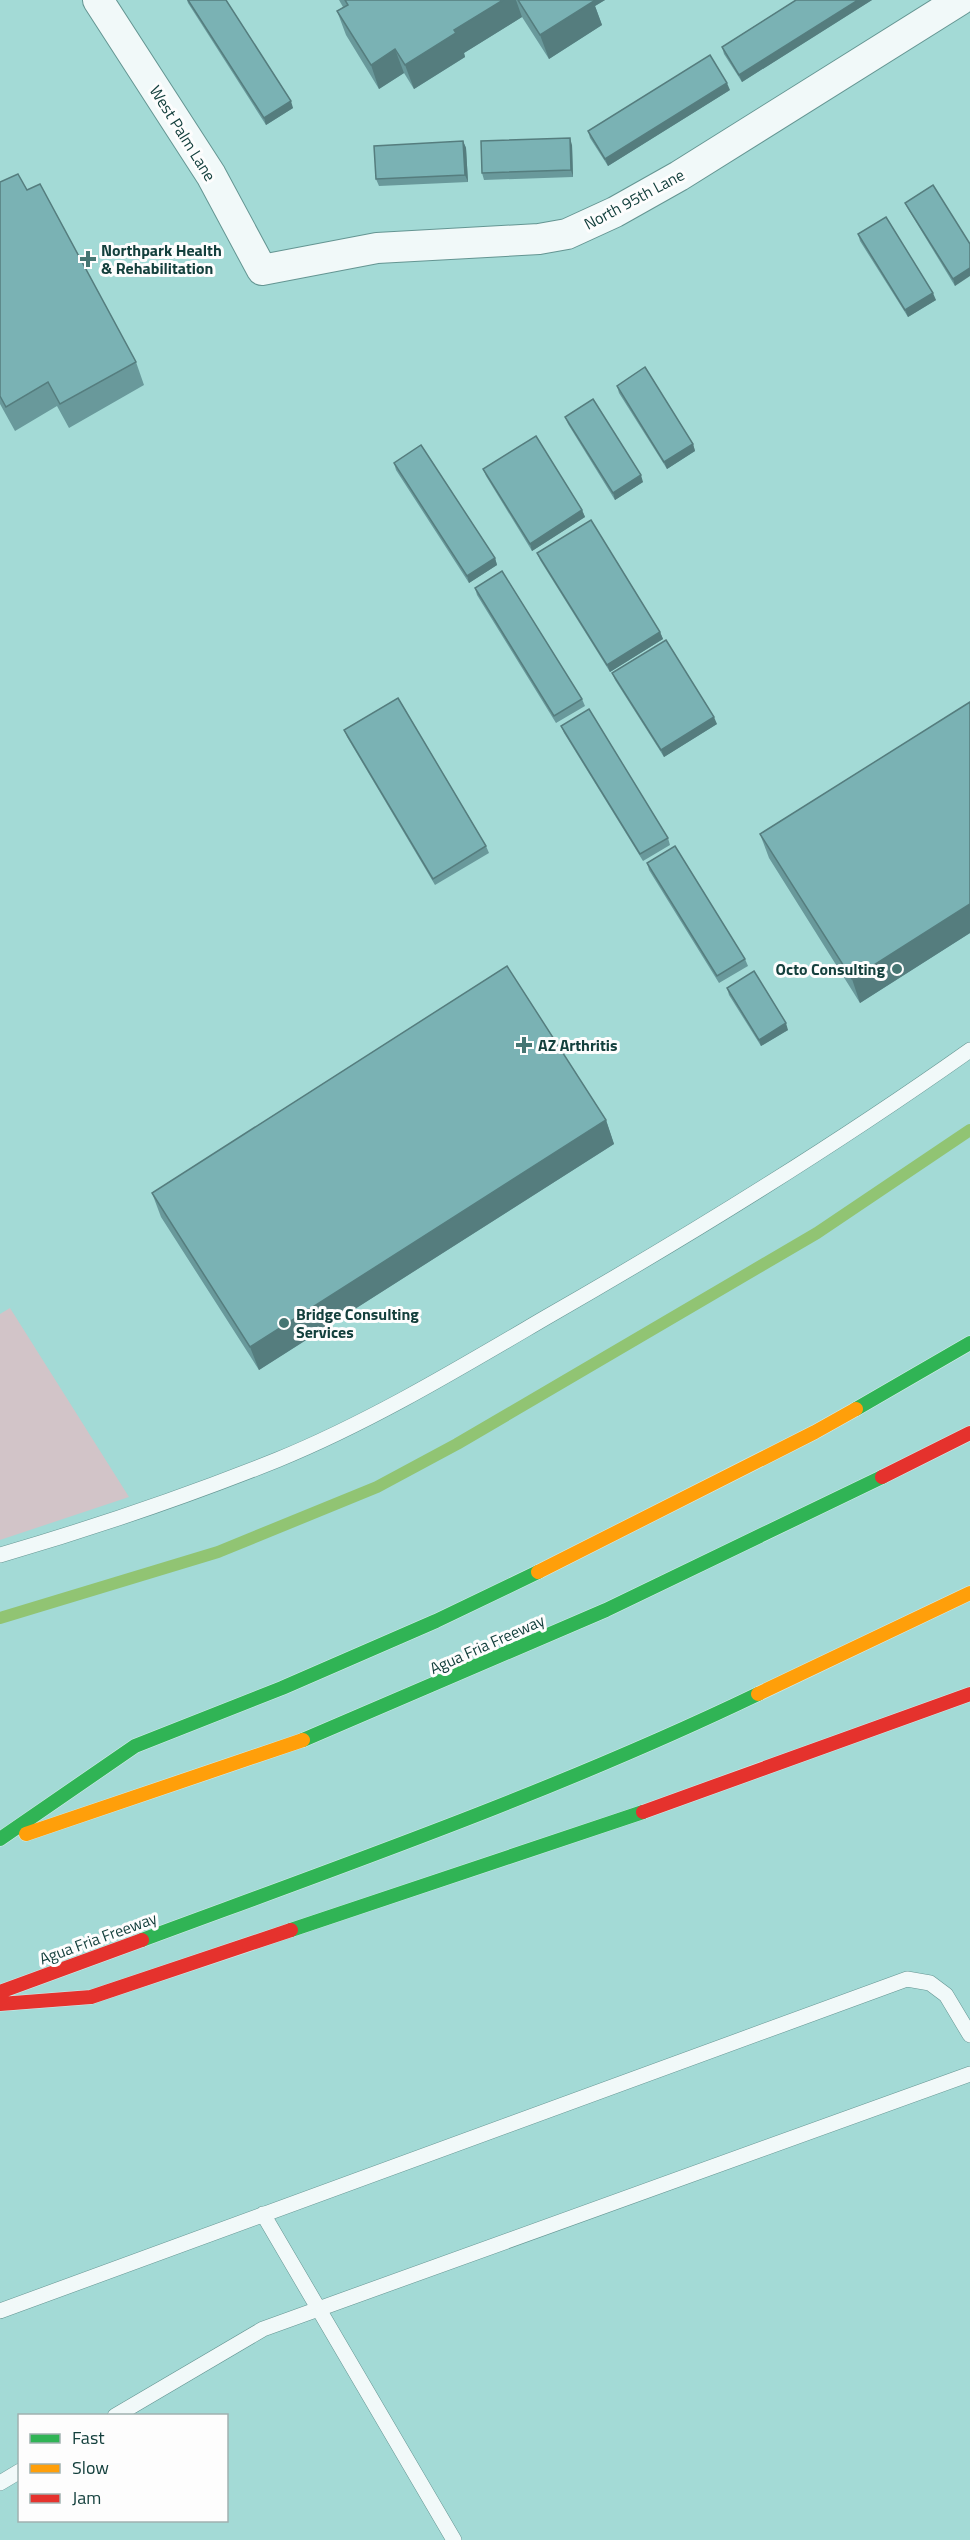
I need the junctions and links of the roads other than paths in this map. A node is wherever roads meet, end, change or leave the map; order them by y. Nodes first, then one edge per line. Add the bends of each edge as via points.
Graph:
1 (98, 0) edge
2 (960, 0) edge
3 (262, 270) joint
4 (970, 1050) edge
5 (970, 1343) edge
6 (970, 1433) edge
7 (0, 1555) edge
8 (970, 1593) edge
9 (970, 1694) edge
10 (0, 1841) edge
11 (0, 1992) edge
12 (0, 2004) edge
13 (970, 2035) edge
14 (970, 2074) edge
15 (263, 2214) junction
16 (319, 2309) junction
17 (0, 2311) edge
18 (117, 2414) edge
19 (18, 2472) edge
20 (0, 2483) edge
21 (454, 2540) edge

1 - 3 street, West Palm Lane via 211,175
2 - 3 street, North 95th Lane via 680,176 567,234 377,248
4 - 7 lane via 677,1242 381,1412 279,1459
5 - 10 highway via 815,1432 568,1558 282,1688 135,1746
6 - 10 highway, Agua Fria Freeway via 774,1531 426,1689 287,1747
8 - 11 highway, Agua Fria Freeway via 675,1734 519,1800
9 - 12 highway via 664,1805 91,1997
13 - 15 lane via 946,1995 930,1983 907,1978
14 - 16 lane
15 - 16 lane
15 - 17 lane
16 - 18 lane via 263,2329
16 - 21 lane
19 - 20 lane

